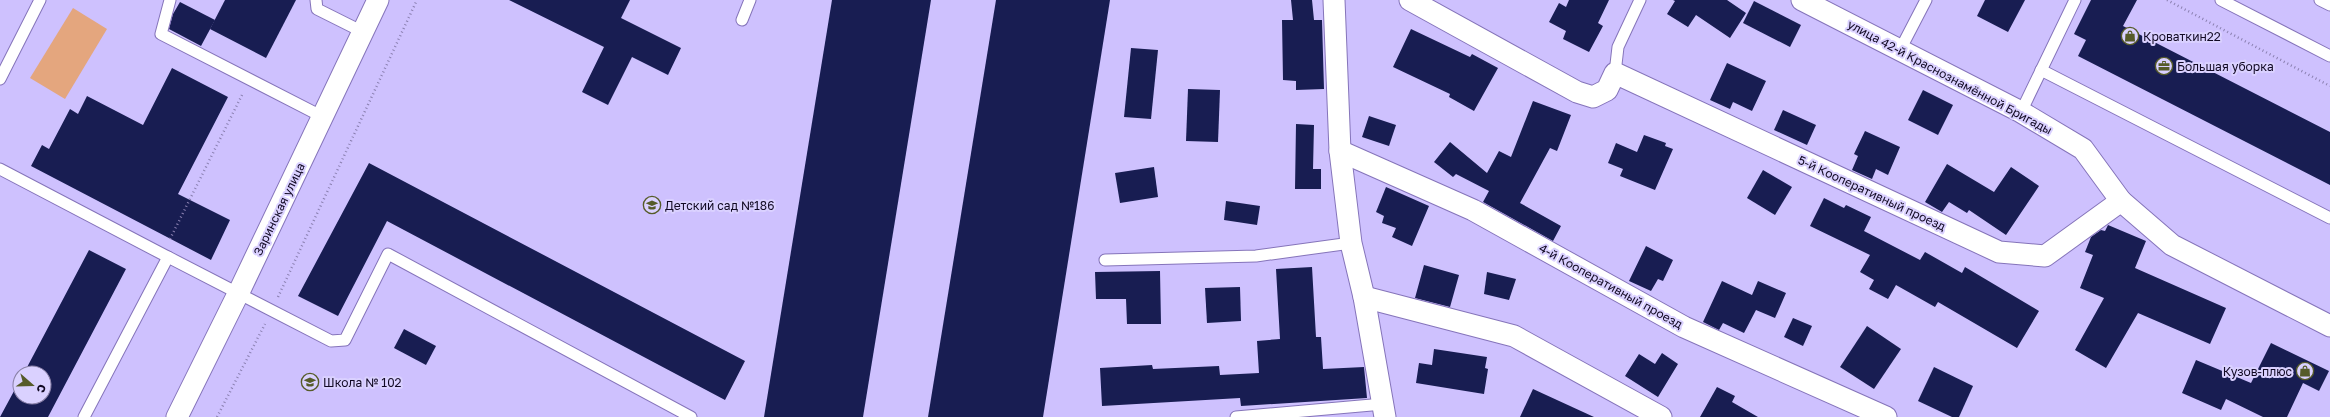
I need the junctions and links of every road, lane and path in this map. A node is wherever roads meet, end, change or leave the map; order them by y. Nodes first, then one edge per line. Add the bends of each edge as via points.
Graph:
1 (40, 0) edge
2 (170, 0) edge
3 (316, 0) edge
4 (378, 0) edge
5 (417, 0) edge
6 (750, 0) edge
7 (1334, 0) edge
8 (1410, 0) edge
9 (1640, 0) edge
10 (1802, 0) edge
11 (1926, 0) edge
12 (2075, 0) edge
13 (2167, 0) edge
14 (2221, 0) edge
15 (2320, 0) edge
16 (2330, 5) edge
17 (742, 20) dead end
18 (363, 32) junction
19 (1900, 50) junction
20 (2330, 56) edge
21 (2041, 70) junction
22 (1615, 74) junction
23 (0, 79) edge
24 (250, 80) junction
25 (2330, 86) edge
26 (2021, 112) junction
27 (323, 117) junction
28 (1340, 151) junction
29 (0, 169) edge
30 (2121, 201) junction
31 (2330, 218) edge
32 (1351, 243) junction
33 (168, 257) junction
34 (1105, 260) dead end
35 (238, 294) junction
36 (1364, 296) junction
37 (271, 312) junction
38 (2330, 326) edge
39 (1384, 411) edge
40 (84, 417) edge
41 (177, 417) edge
42 (217, 417) edge
43 (691, 417) edge
44 (1236, 417) edge
45 (1661, 417) edge
46 (1886, 417) edge

1 - 23 lane
2 - 24 lane via 161,34
3 - 18 lane via 317,10
4 - 18 street, Заринская улица
5 - 37 path
6 - 17 lane
7 - 28 street
8 - 22 street via 1577,92 1593,97 1607,90
9 - 22 lane via 1618,47
10 - 19 street, улица 42-й Краснознамённой Бригады
11 - 19 lane
12 - 21 lane
13 - 25 path
14 - 20 lane
15 - 16 lane
18 - 27 street, Заринская улица
19 - 26 street, улица 42-й Краснознамённой Бригады
21 - 26 lane
21 - 31 lane
22 - 30 street, 5-й Кооперативный проезд via 1999,252 2045,256
24 - 27 lane
24 - 33 path via 170,236
26 - 30 street, улица 42-й Краснознамённой Бригады via 2082,149
27 - 35 street, Заринская улица
28 - 32 street
28 - 46 street, 4-й Кооперативный проезд via 1473,210 1684,326
29 - 33 lane
30 - 38 street via 2172,245
32 - 34 lane via 1256,256
32 - 36 street
33 - 35 lane
33 - 40 lane
35 - 37 lane
35 - 41 street, Заринская улица
36 - 39 street
36 - 45 street via 1514,336
37 - 42 path
37 - 43 lane via 331,341 345,340 388,254
39 - 44 lane

